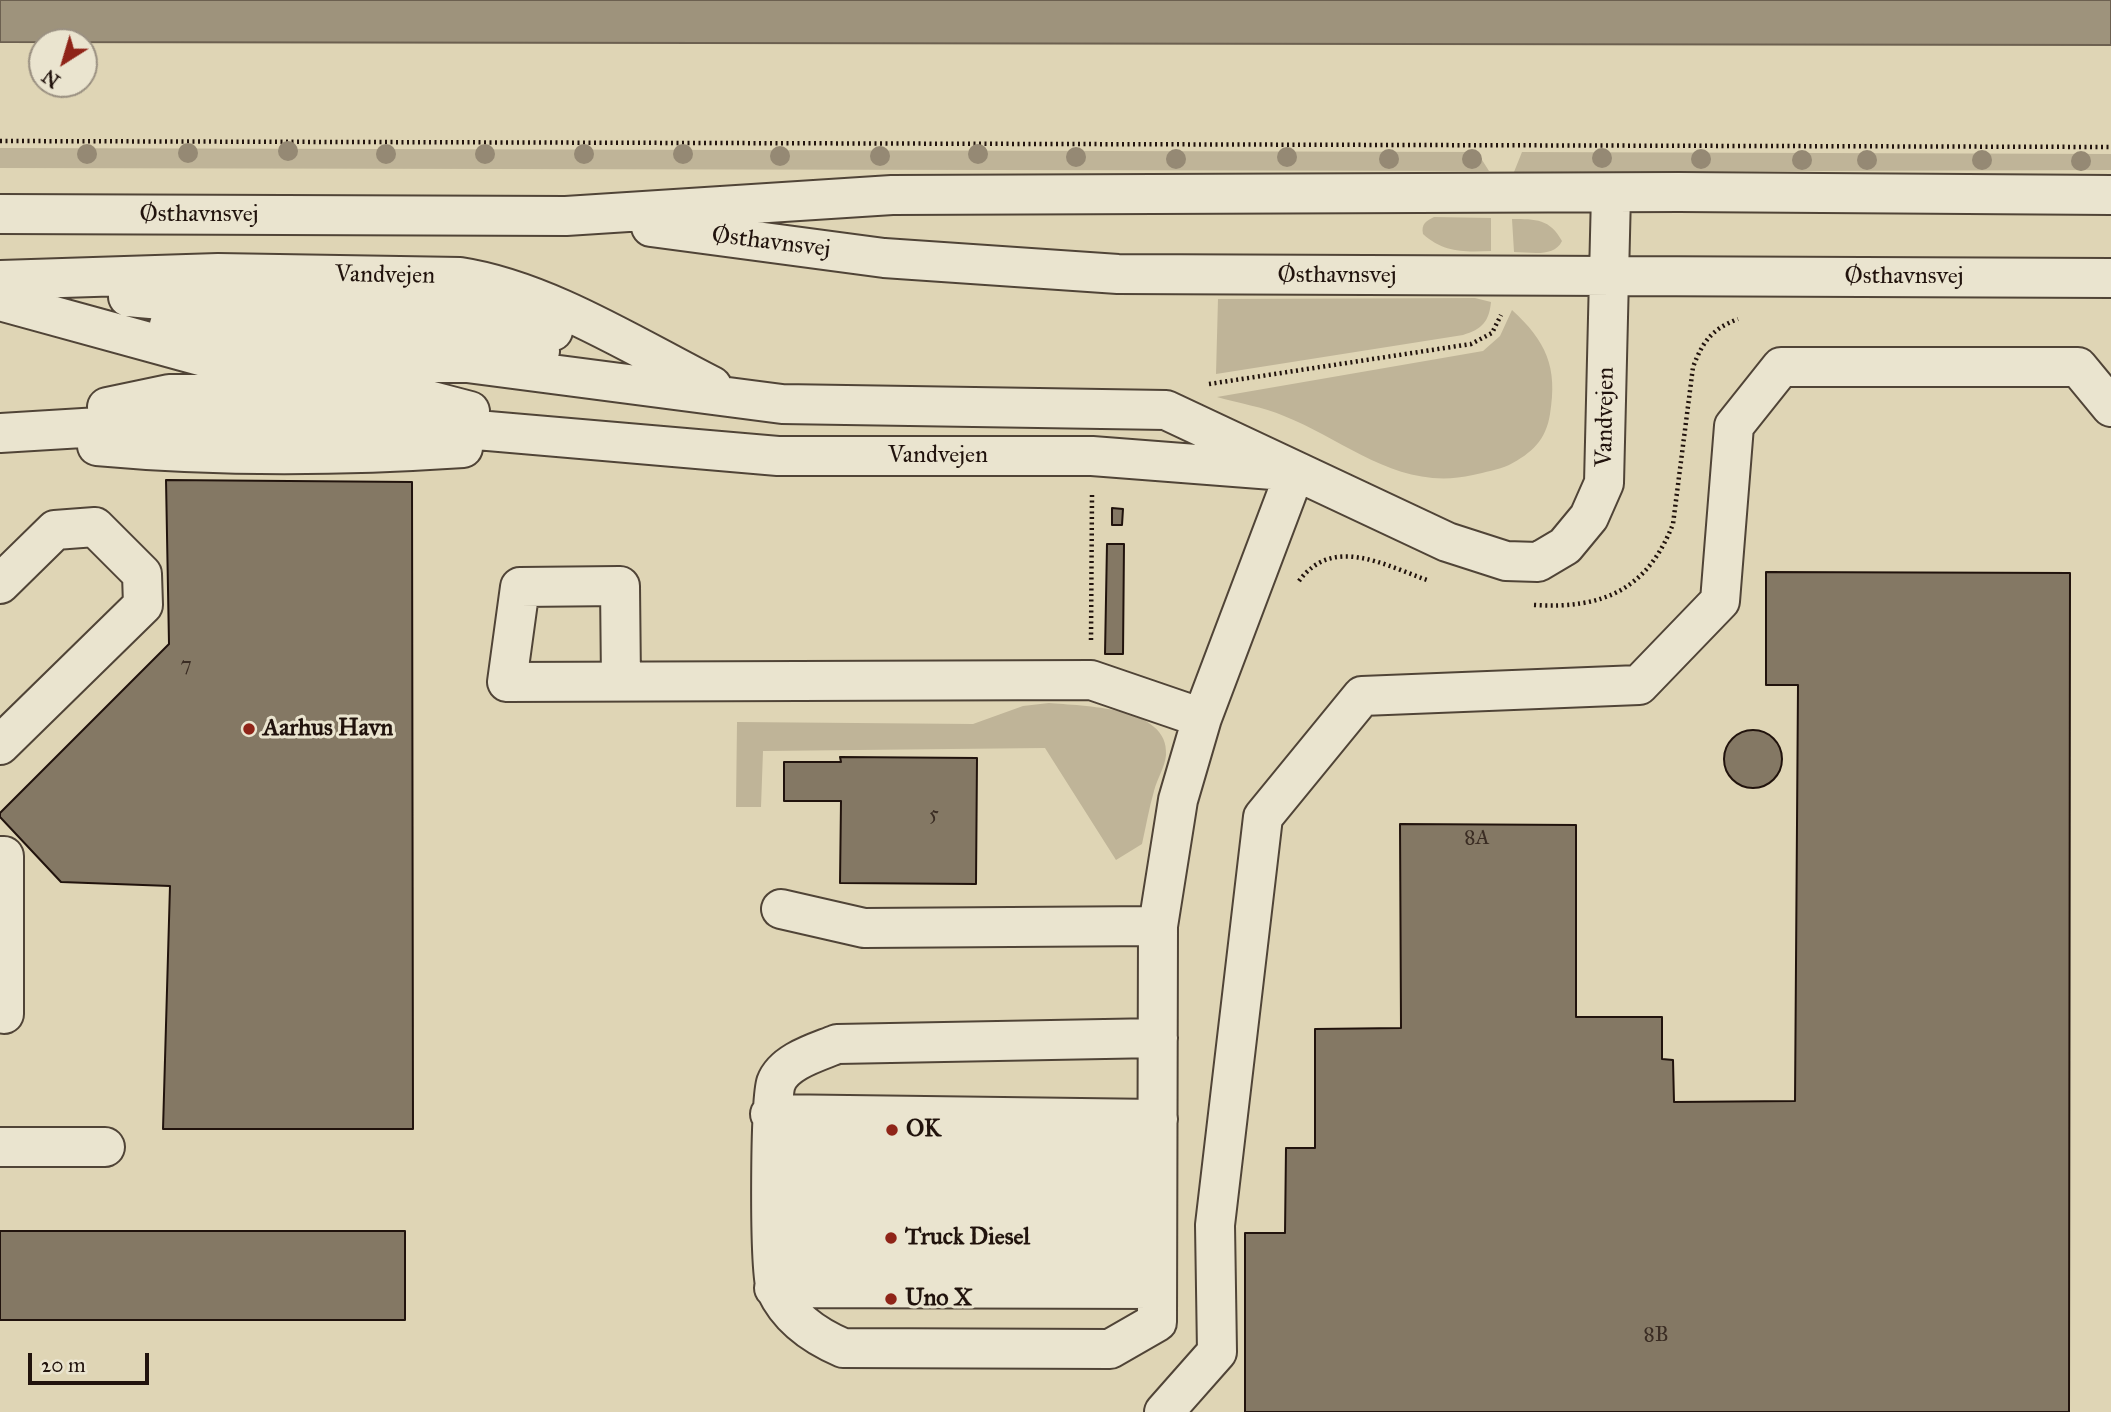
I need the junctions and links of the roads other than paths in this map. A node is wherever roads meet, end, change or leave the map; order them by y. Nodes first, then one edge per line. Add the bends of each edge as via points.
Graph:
1 (1611, 194) junction
2 (2111, 195) edge
3 (0, 214) edge
4 (565, 216) junction
5 (1609, 277) junction
6 (2111, 278) edge
7 (0, 280) edge
8 (0, 287) edge
9 (0, 294) edge
10 (0, 301) edge
11 (743, 401) junction
12 (2111, 407) edge
13 (0, 433) edge
14 (1295, 472) junction
15 (0, 584) edge
16 (621, 681) dead end
17 (1202, 718) junction
18 (0, 746) edge
19 (0, 856) edge
20 (781, 909) dead end
21 (1158, 926) junction
22 (5, 1014) dead end
23 (1158, 1038) junction
24 (771, 1130) junction
25 (0, 1147) edge
26 (105, 1147) dead end
27 (1157, 1150) junction
28 (772, 1182) junction
29 (773, 1253) junction
30 (1157, 1255) junction
31 (1164, 1412) edge

1 - 2 street, Østhavnsvej
1 - 4 street, Østhavnsvej via 892,195
1 - 5 street, Vandvejen
3 - 4 street, Østhavnsvej
4 - 5 street, Østhavnsvej via 884,258 1118,274
5 - 6 street, Østhavnsvej
5 - 14 street, Vandvejen via 1604,483 1589,517 1565,546 1538,562 1477,554
7 - 11 street, Vandvejen via 218,273 460,277 497,283
8 - 11 street, Vandvejen via 219,305 459,306 520,318
9 - 11 street, Vandvejen via 218,334 483,337
10 - 11 street, Vandvejen via 222,362 467,363
11 - 14 street, Vandvejen via 1166,410
12 - 31 street via 2078,367 1782,367 1734,426 1720,601 1639,685 1362,696 1263,817 1216,1225 1217,1352
13 - 14 street, Vandvejen via 165,423 407,424 778,456 1092,456
14 - 17 street
15 - 18 street via 55,530 95,527 142,574 143,605
16 - 17 street via 1091,680
17 - 21 street via 1178,800
19 - 22 street via 4,856
20 - 21 street via 864,928
21 - 23 street
23 - 24 street via 837,1044 801,1058 776,1081
23 - 27 street
24 - 27 street
24 - 28 street
25 - 26 street
27 - 28 street
27 - 30 street
28 - 29 street
29 - 30 street
29 - 30 street
29 - 30 street via 790,1313 819,1337 843,1348 1110,1349 1157,1322

